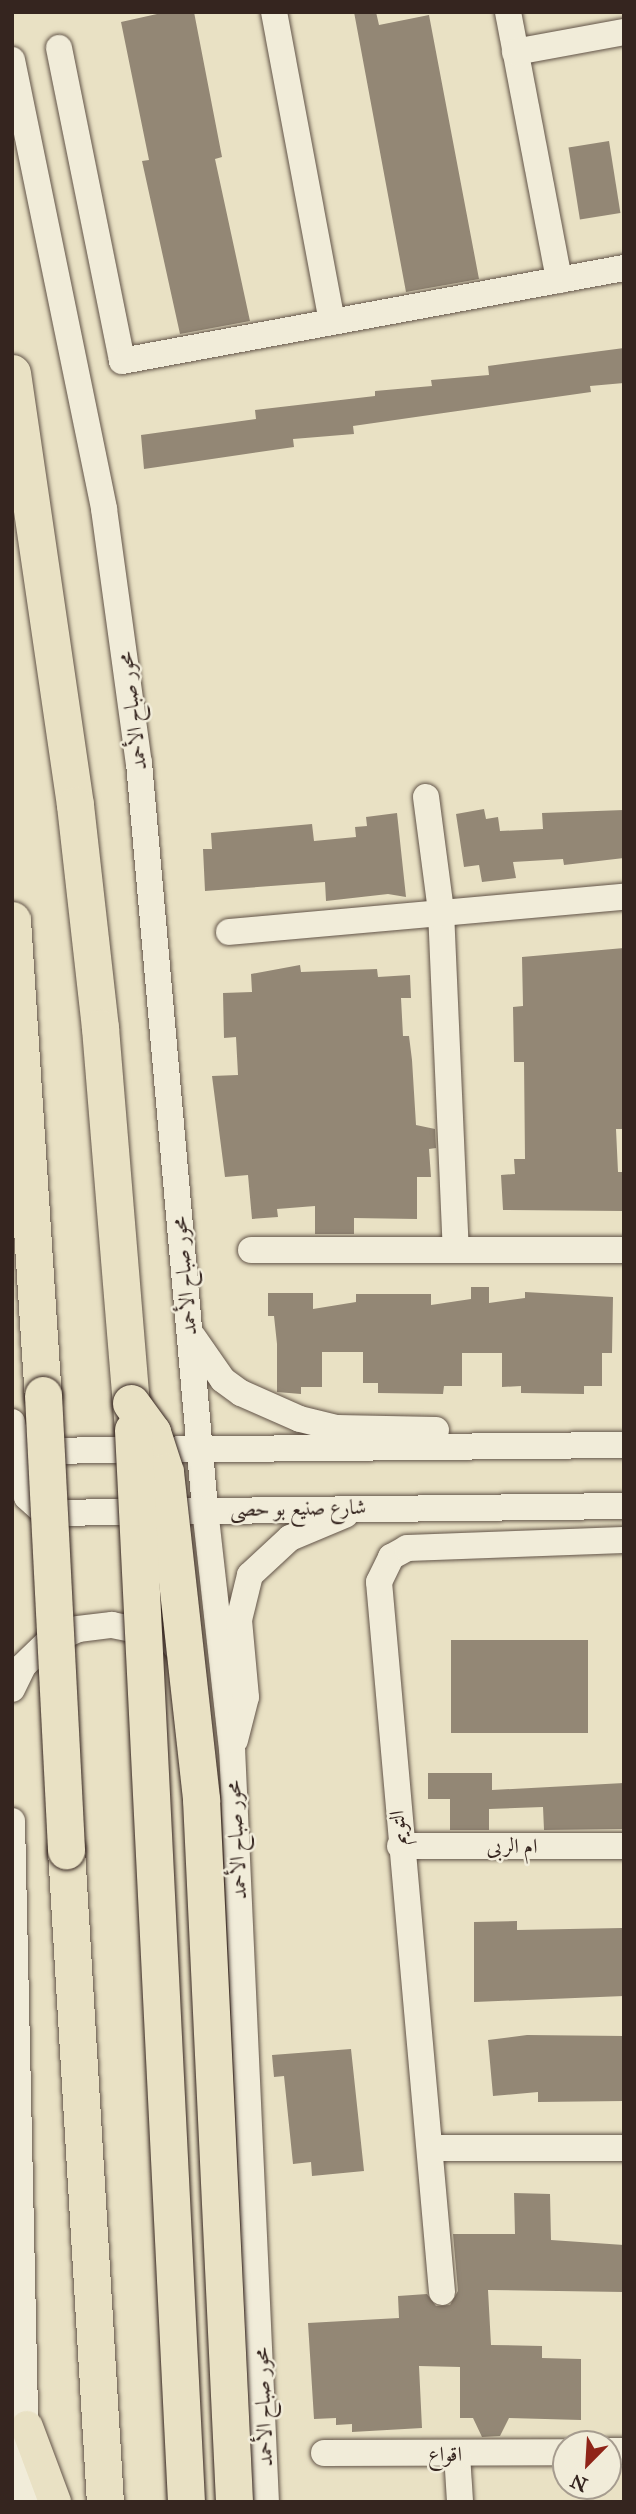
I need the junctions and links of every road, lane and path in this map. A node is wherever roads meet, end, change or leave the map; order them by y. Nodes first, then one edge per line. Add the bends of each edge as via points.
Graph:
1 (274, 12) edge
2 (508, 12) edge
3 (624, 32) edge
4 (59, 48) dead end
5 (515, 52) junction
6 (12, 60) edge
7 (624, 268) edge
8 (559, 280) junction
9 (332, 322) junction
10 (12, 373) edge
11 (426, 797) dead end
12 (624, 897) edge
13 (441, 911) junction
14 (12, 919) edge
15 (229, 932) dead end
16 (251, 1250) dead end
17 (456, 1250) junction
18 (624, 1250) edge
19 (12, 1256) edge
20 (39, 1324) junction
21 (189, 1329) junction
22 (131, 1403) junction
23 (12, 1422) edge
24 (596, 1445) junction
25 (624, 1445) edge
26 (199, 1449) junction
27 (15, 1451) edge
28 (624, 1506) edge
29 (372, 1507) junction
30 (205, 1509) junction
31 (624, 1540) edge
32 (12, 1689) edge
33 (232, 1748) junction
34 (12, 1821) edge
35 (400, 1846) junction
36 (624, 1846) edge
37 (14, 1940) edge
38 (17, 2096) edge
39 (431, 2148) junction
40 (624, 2148) edge
41 (442, 2292) dead end
42 (27, 2427) junction
43 (552, 2452) edge
44 (324, 2453) dead end
45 (457, 2454) junction
46 (27, 2502) edge
47 (55, 2502) edge
48 (106, 2502) edge
49 (186, 2502) edge
50 (234, 2502) edge
51 (266, 2502) edge
52 (460, 2502) edge

1 - 9 street
2 - 5 street
3 - 5 street
4 - 9 street via 122,361
5 - 8 street
6 - 21 street, محور صباح الأحمد via 104,509 133,705
7 - 8 street
8 - 9 street
10 - 22 highway via 77,818 100,1028
11 - 13 street
12 - 13 street
13 - 15 street
13 - 17 street
14 - 20 highway
16 - 17 street
17 - 18 street
19 - 20 highway via 19,1287
20 - 48 highway, bridge
21 - 24 street via 208,1364 232,1387 318,1425 555,1432
21 - 26 street, محور صباح الأحمد
22 - 49 highway, bridge
22 - 50 highway, bridge via 152,1432 165,1472 201,1799
23 - 27 street, شارع صنيع بو حصى
24 - 25 street
24 - 26 street
26 - 27 street
26 - 30 street, محور صباح الأحمد
27 - 30 street, شارع صنيع بو حصى via 27,1497 45,1513
28 - 29 street, شارع صنيع بو حصى
29 - 30 street, شارع صنيع بو حصى
29 - 33 street via 290,1538 250,1575 239,1620 246,1696
30 - 33 street, محور صباح الأحمد
31 - 35 street, التويم via 435,1544 407,1548 391,1557 376,1595
32 - 33 street via 23,1666 47,1643 78,1629 112,1625 152,1633 172,1642 186,1656 205,1706
33 - 51 street, محور صباح الأحمد
34 - 37 street
35 - 36 street, ام الربى
35 - 39 street, التويم
37 - 38 street
38 - 42 street
39 - 40 street
39 - 41 street, التويم
42 - 46 street
42 - 47 main road
43 - 45 street, اقواع
44 - 45 street, اقواع
45 - 52 street

